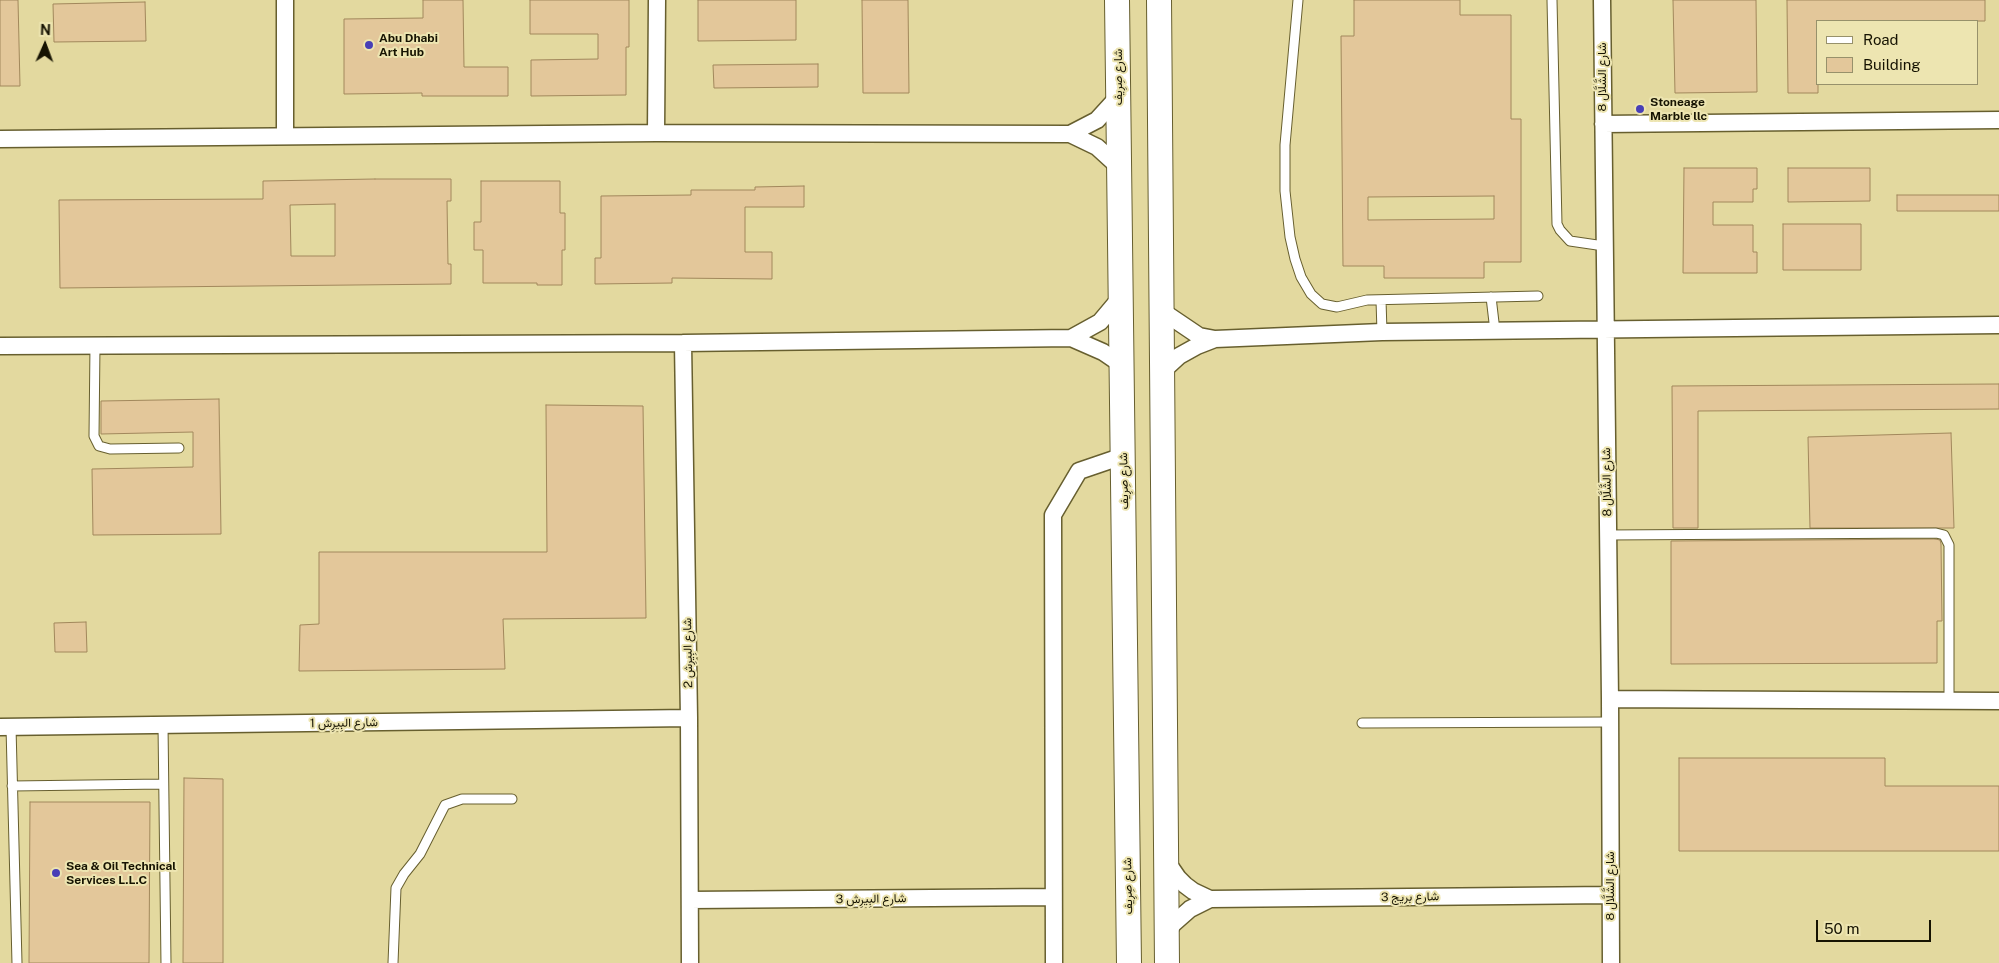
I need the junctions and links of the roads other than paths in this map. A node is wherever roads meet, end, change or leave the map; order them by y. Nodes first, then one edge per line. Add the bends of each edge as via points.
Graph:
1 (285, 0) edge
2 (657, 0) edge
3 (1117, 0) edge
4 (1159, 0) edge
5 (1298, 0) edge
6 (1552, 0) edge
7 (1602, 0) edge
8 (1118, 97) junction
9 (1999, 120) edge
10 (1603, 124) junction
11 (656, 133) junction
12 (1070, 134) junction
13 (285, 136) junction
14 (0, 139) edge
15 (1119, 167) junction
16 (1604, 246) junction
17 (1538, 296) dead end
18 (1121, 297) junction
19 (1491, 297) junction
20 (1381, 300) junction
21 (1162, 311) junction
22 (1999, 326) edge
23 (1605, 330) junction
24 (1495, 331) junction
25 (1382, 332) junction
26 (1071, 338) junction
27 (1215, 339) junction
28 (683, 342) junction
29 (95, 345) junction
30 (0, 346) edge
31 (1122, 365) junction
32 (1163, 377) junction
33 (179, 448) dead end
34 (1123, 456) junction
35 (1607, 535) junction
36 (1610, 699) junction
37 (1949, 701) junction
38 (1999, 701) edge
39 (689, 718) junction
40 (1610, 722) junction
41 (1362, 723) dead end
42 (163, 725) junction
43 (6, 727) edge
44 (163, 784) junction
45 (12, 786) junction
46 (512, 799) dead end
47 (1167, 862) junction
48 (1610, 895) junction
49 (1053, 897) junction
50 (1210, 899) junction
51 (690, 900) junction
52 (1167, 933) junction
53 (17, 963) edge
54 (166, 963) edge
55 (393, 963) edge
56 (690, 963) edge
57 (1054, 963) edge
58 (1129, 963) edge
59 (1167, 963) edge
60 (1611, 963) edge

1 - 13 street
2 - 11 street
3 - 8 main road, شارع صِرِيف
4 - 21 main road
5 - 20 lane via 1284,168 1295,260 1311,294 1322,304 1337,307
6 - 16 lane via 1557,224 1570,240
7 - 10 street, شارع الشَّلَّال 8
8 - 12 street via 1097,120
8 - 15 main road, شارع صِرِيف
9 - 10 street
10 - 16 street, شارع الشَّلَّال 8
11 - 12 street
11 - 13 street
12 - 15 street via 1097,147
13 - 14 street
15 - 18 main road, شارع صِرِيف
16 - 23 street, شارع الشَّلَّال 8
17 - 19 lane
18 - 26 street via 1100,322
18 - 31 main road, شارع صِرِيف
19 - 20 lane
19 - 24 lane
20 - 25 lane
21 - 27 street via 1199,336
21 - 32 main road
22 - 23 street
23 - 24 street
23 - 35 street, شارع الشَّلَّال 8
24 - 25 street
25 - 27 street
26 - 28 street
26 - 31 street via 1103,352
27 - 32 street via 1179,356 1167,367
28 - 29 street
28 - 39 street, شارع البِيرِش 2
29 - 30 street
29 - 33 lane via 96,442 104,449
31 - 34 main road, شارع صِرِيف
32 - 47 main road
34 - 49 street via 1079,472 1053,515
34 - 58 main road, شارع صِرِيف
35 - 36 street, شارع الشَّلَّال 8
35 - 37 lane via 1944,535 1949,545
36 - 37 street
36 - 40 street, شارع الشَّلَّال 8
37 - 38 street
39 - 42 street, شارع البِيرِش 1
39 - 51 street, شارع البِيرِش 2
40 - 41 lane
40 - 48 street, شارع الشَّلَّال 8
42 - 43 street, شارع البِيرِش 1
42 - 44 lane
43 - 45 lane
44 - 45 lane
44 - 54 lane
45 - 53 lane
46 - 55 lane via 462,799 445,805 420,854 396,888
47 - 50 street, شارع بريج 3 via 1185,885
47 - 52 main road
48 - 50 street, شارع بريج 3
48 - 60 street, شارع الشَّلَّال 8
49 - 51 street, شارع البِيرِش 3
49 - 57 street
50 - 52 street, شارع بريج 3 via 1190,909
51 - 56 street, شارع البِيرِش 2
52 - 59 main road

